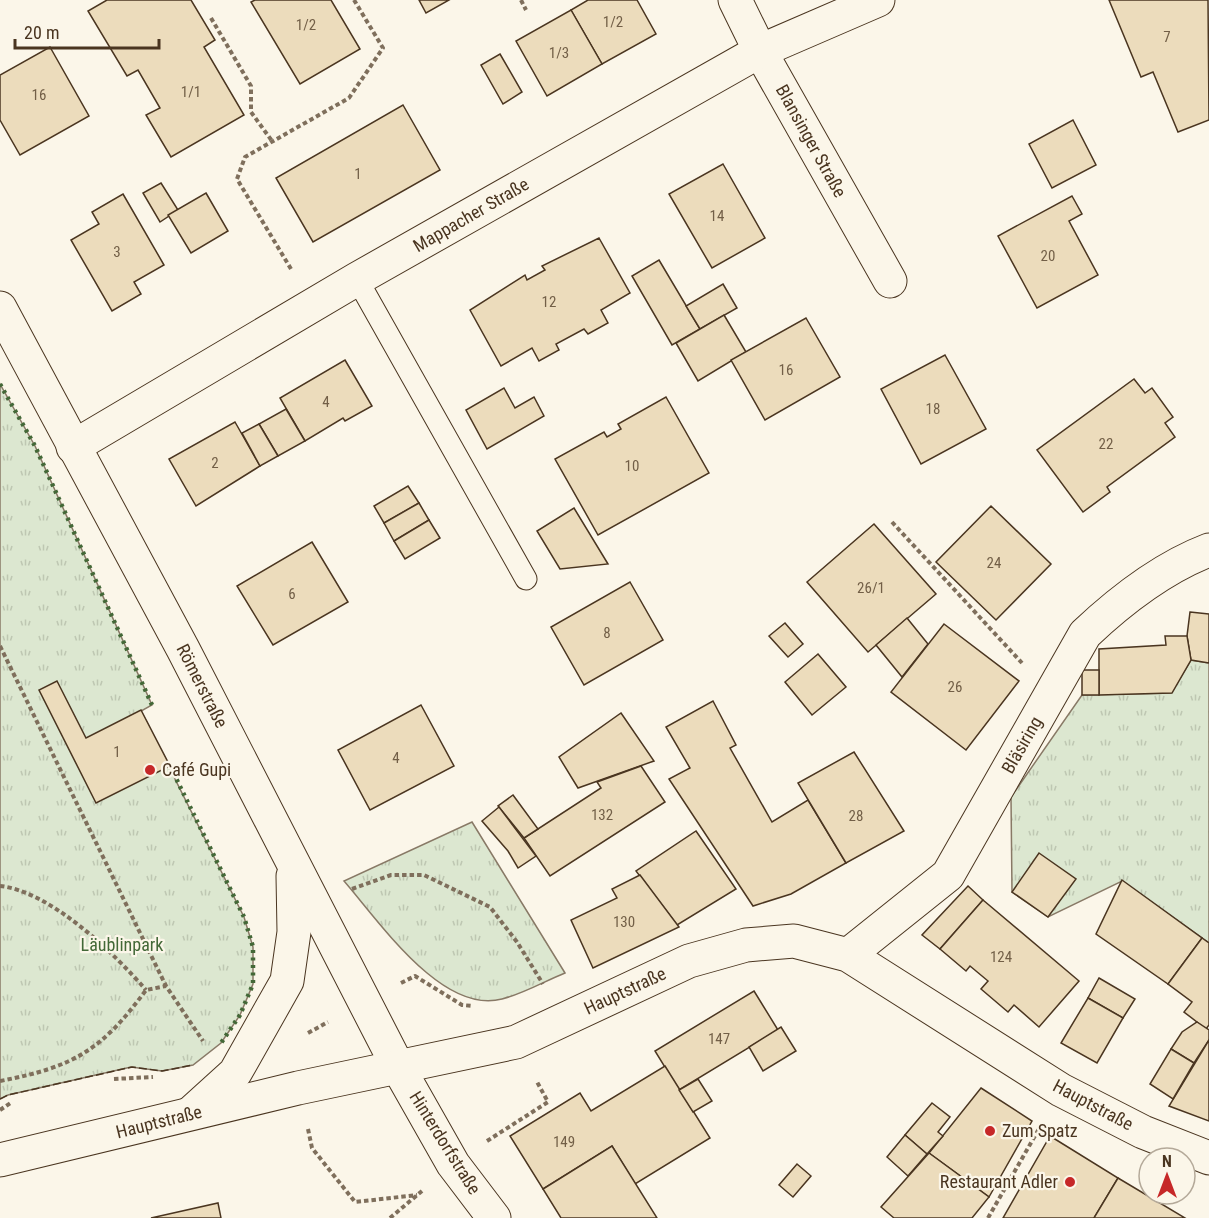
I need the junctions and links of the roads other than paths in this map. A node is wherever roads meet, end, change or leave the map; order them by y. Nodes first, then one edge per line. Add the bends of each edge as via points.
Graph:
1 (735, 0) edge
2 (878, 0) edge
3 (760, 51) junction
4 (357, 279) junction
5 (890, 281) dead end
6 (0, 308) edge
7 (73, 447) junction
8 (1209, 550) edge
9 (526, 579) dead end
10 (292, 865) junction
11 (848, 955) junction
12 (398, 1067) junction
13 (190, 1114) junction
14 (1209, 1158) edge
15 (0, 1160) edge
16 (494, 1218) edge

1 - 3 street, Blansinger Straße
2 - 3 street, Mappacher Straße
3 - 4 street, Mappacher Straße
3 - 5 street, Blansinger Straße
4 - 7 street, Mappacher Straße
4 - 9 lane
6 - 7 street, Römerstraße
7 - 10 street, Römerstraße via 183,648
8 - 11 street, Bläsiring via 1156,577 1085,634 948,875
10 - 12 street, Römerstraße
10 - 13 street via 294,932 287,981 235,1073
11 - 12 street, Hauptstraße via 794,941 746,945 689,961 516,1042
11 - 14 street, Hauptstraße via 1061,1090 1143,1132
12 - 13 street, Hauptstraße
12 - 16 street, Hinterdorfstraße via 453,1164
13 - 15 street, Hauptstraße

